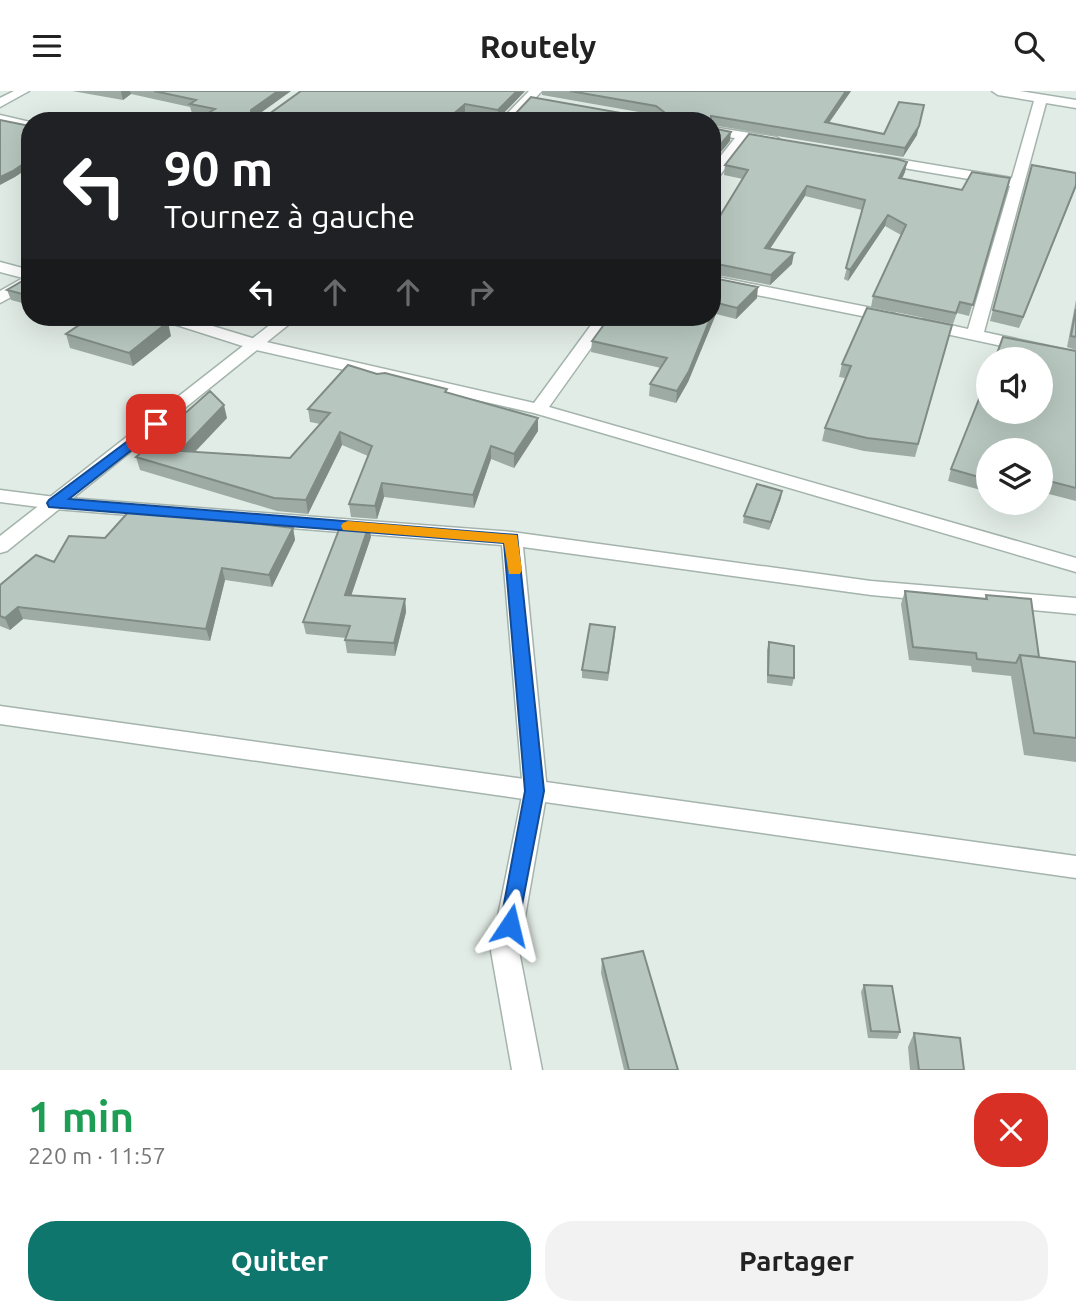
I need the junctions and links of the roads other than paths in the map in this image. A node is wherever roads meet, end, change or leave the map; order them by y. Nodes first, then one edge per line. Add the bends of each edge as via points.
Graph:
1 (23, 91) edge
2 (998, 91) edge
3 (535, 97) edge
4 (1041, 98) junction
5 (0, 103) edge
6 (1076, 104) edge
7 (517, 112) edge
8 (0, 119) edge
9 (21, 124) edge
10 (721, 132) edge
11 (744, 136) junction
12 (785, 143) edge
13 (867, 157) edge
14 (721, 165) edge
15 (1017, 183) junction
16 (0, 267) edge
17 (21, 274) edge
18 (21, 283) edge
19 (721, 283) edge
20 (0, 298) edge
21 (196, 326) edge
22 (280, 326) edge
23 (598, 326) edge
24 (975, 334) junction
25 (258, 345) junction
26 (1076, 357) edge
27 (538, 409) junction
28 (0, 496) edge
29 (55, 503) junction
30 (512, 539) junction
31 (0, 546) edge
32 (1076, 565) edge
33 (1076, 606) edge
34 (0, 716) edge
35 (535, 791) junction
36 (1076, 867) edge
37 (527, 1070) edge

1 - 5 street
2 - 4 street
3 - 7 street
4 - 6 street
4 - 15 street
8 - 9 street
10 - 11 street
11 - 12 street
11 - 14 street
13 - 15 street
15 - 24 street
16 - 17 street
18 - 20 street
19 - 24 street
21 - 25 street
22 - 25 street
23 - 27 street
24 - 26 street
25 - 27 street
25 - 29 street
27 - 32 street
28 - 29 street
29 - 30 street
29 - 31 street
30 - 33 street via 871,588
30 - 35 street
34 - 35 street
35 - 36 street
35 - 37 street via 505,951

